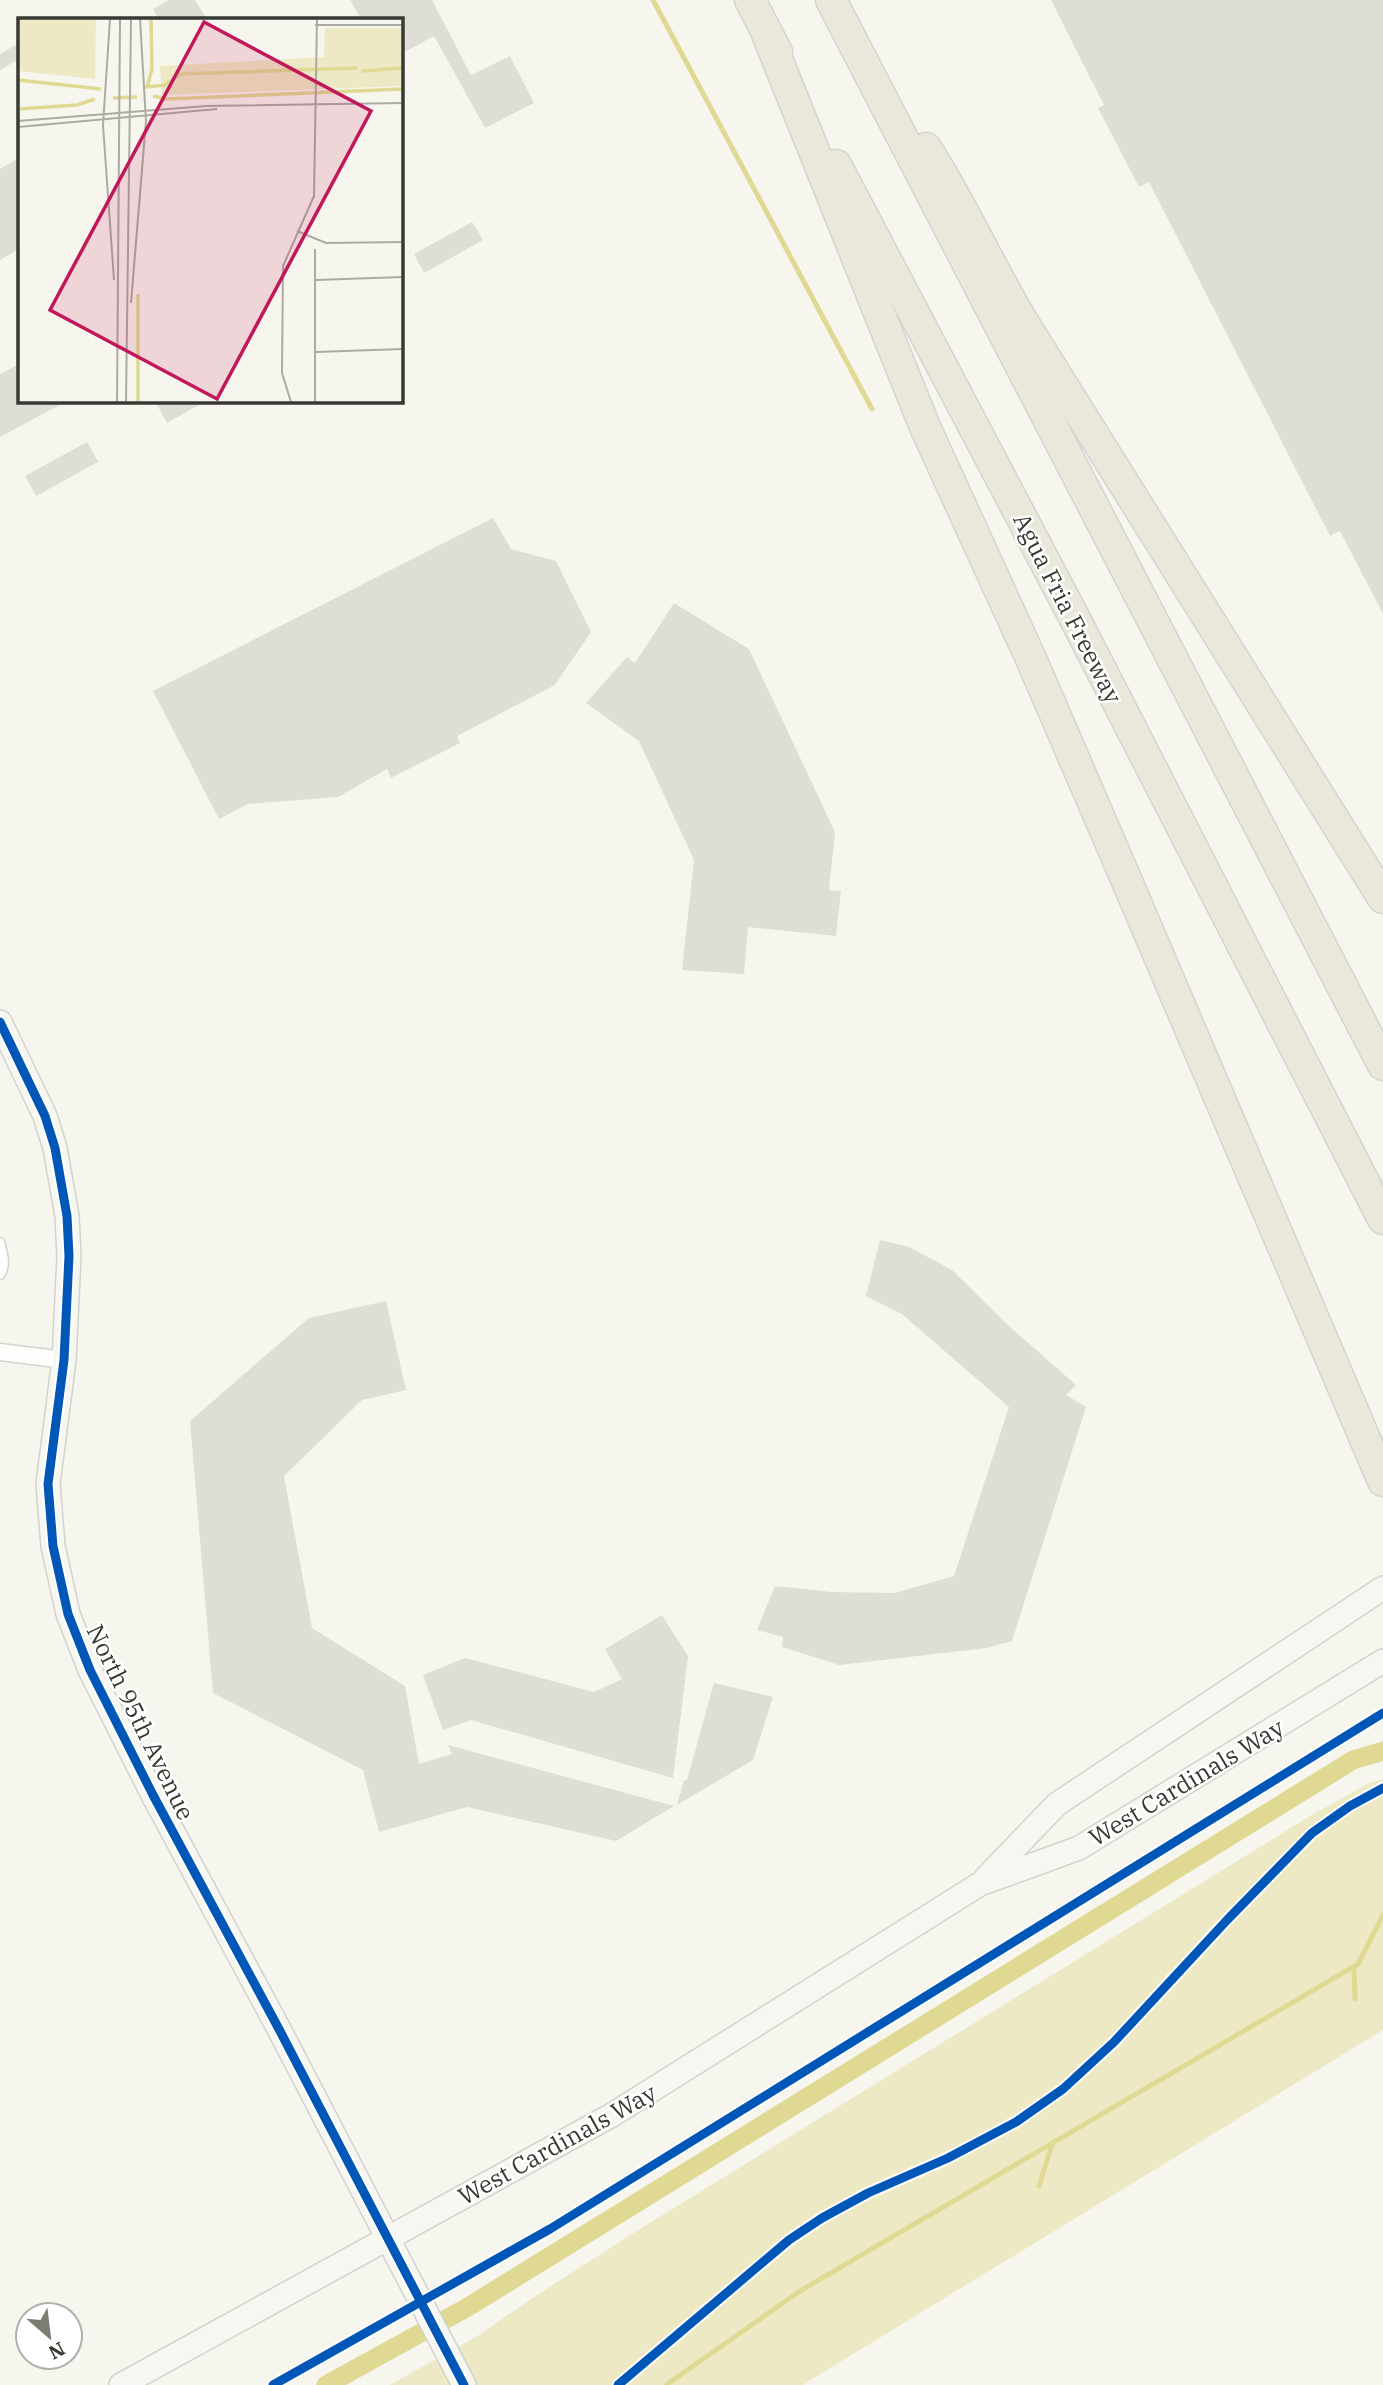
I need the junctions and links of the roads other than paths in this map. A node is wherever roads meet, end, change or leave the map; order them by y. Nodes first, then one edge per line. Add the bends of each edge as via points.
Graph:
1 (750, 0) edge
2 (831, 0) edge
3 (767, 34) junction
4 (1383, 898) edge
5 (0, 1022) edge
6 (1383, 1065) edge
7 (1383, 1219) edge
8 (0, 1242) edge
9 (0, 1275) edge
10 (0, 1352) edge
11 (64, 1360) junction
12 (1383, 1480) edge
13 (1383, 1588) edge
14 (1383, 1661) edge
15 (1383, 1713) edge
16 (980, 1884) junction
17 (388, 2239) junction
18 (422, 2304) junction
19 (121, 2385) edge
20 (273, 2385) edge
21 (464, 2385) edge

1 - 3 highway, Agua Fria Freeway
2 - 4 highway via 948,183 1023,322
2 - 6 highway
3 - 7 highway, Agua Fria Freeway
3 - 12 highway via 925,427 1110,840
5 - 11 main road, North 95th Avenue via 45,1116 62,1180 69,1256
8 - 9 lane via 4,1257
10 - 11 street
11 - 17 main road, North 95th Avenue via 48,1485 60,1589 77,1641 153,1795
13 - 16 main road, West Cardinals Way via 1057,1804
14 - 16 main road, West Cardinals Way via 1079,1848
15 - 18 lane
16 - 17 main road, West Cardinals Way via 647,2094
17 - 18 main road, North 95th Avenue
17 - 19 main road, West Cardinals Way
18 - 20 lane
18 - 21 main road, North 95th Avenue

